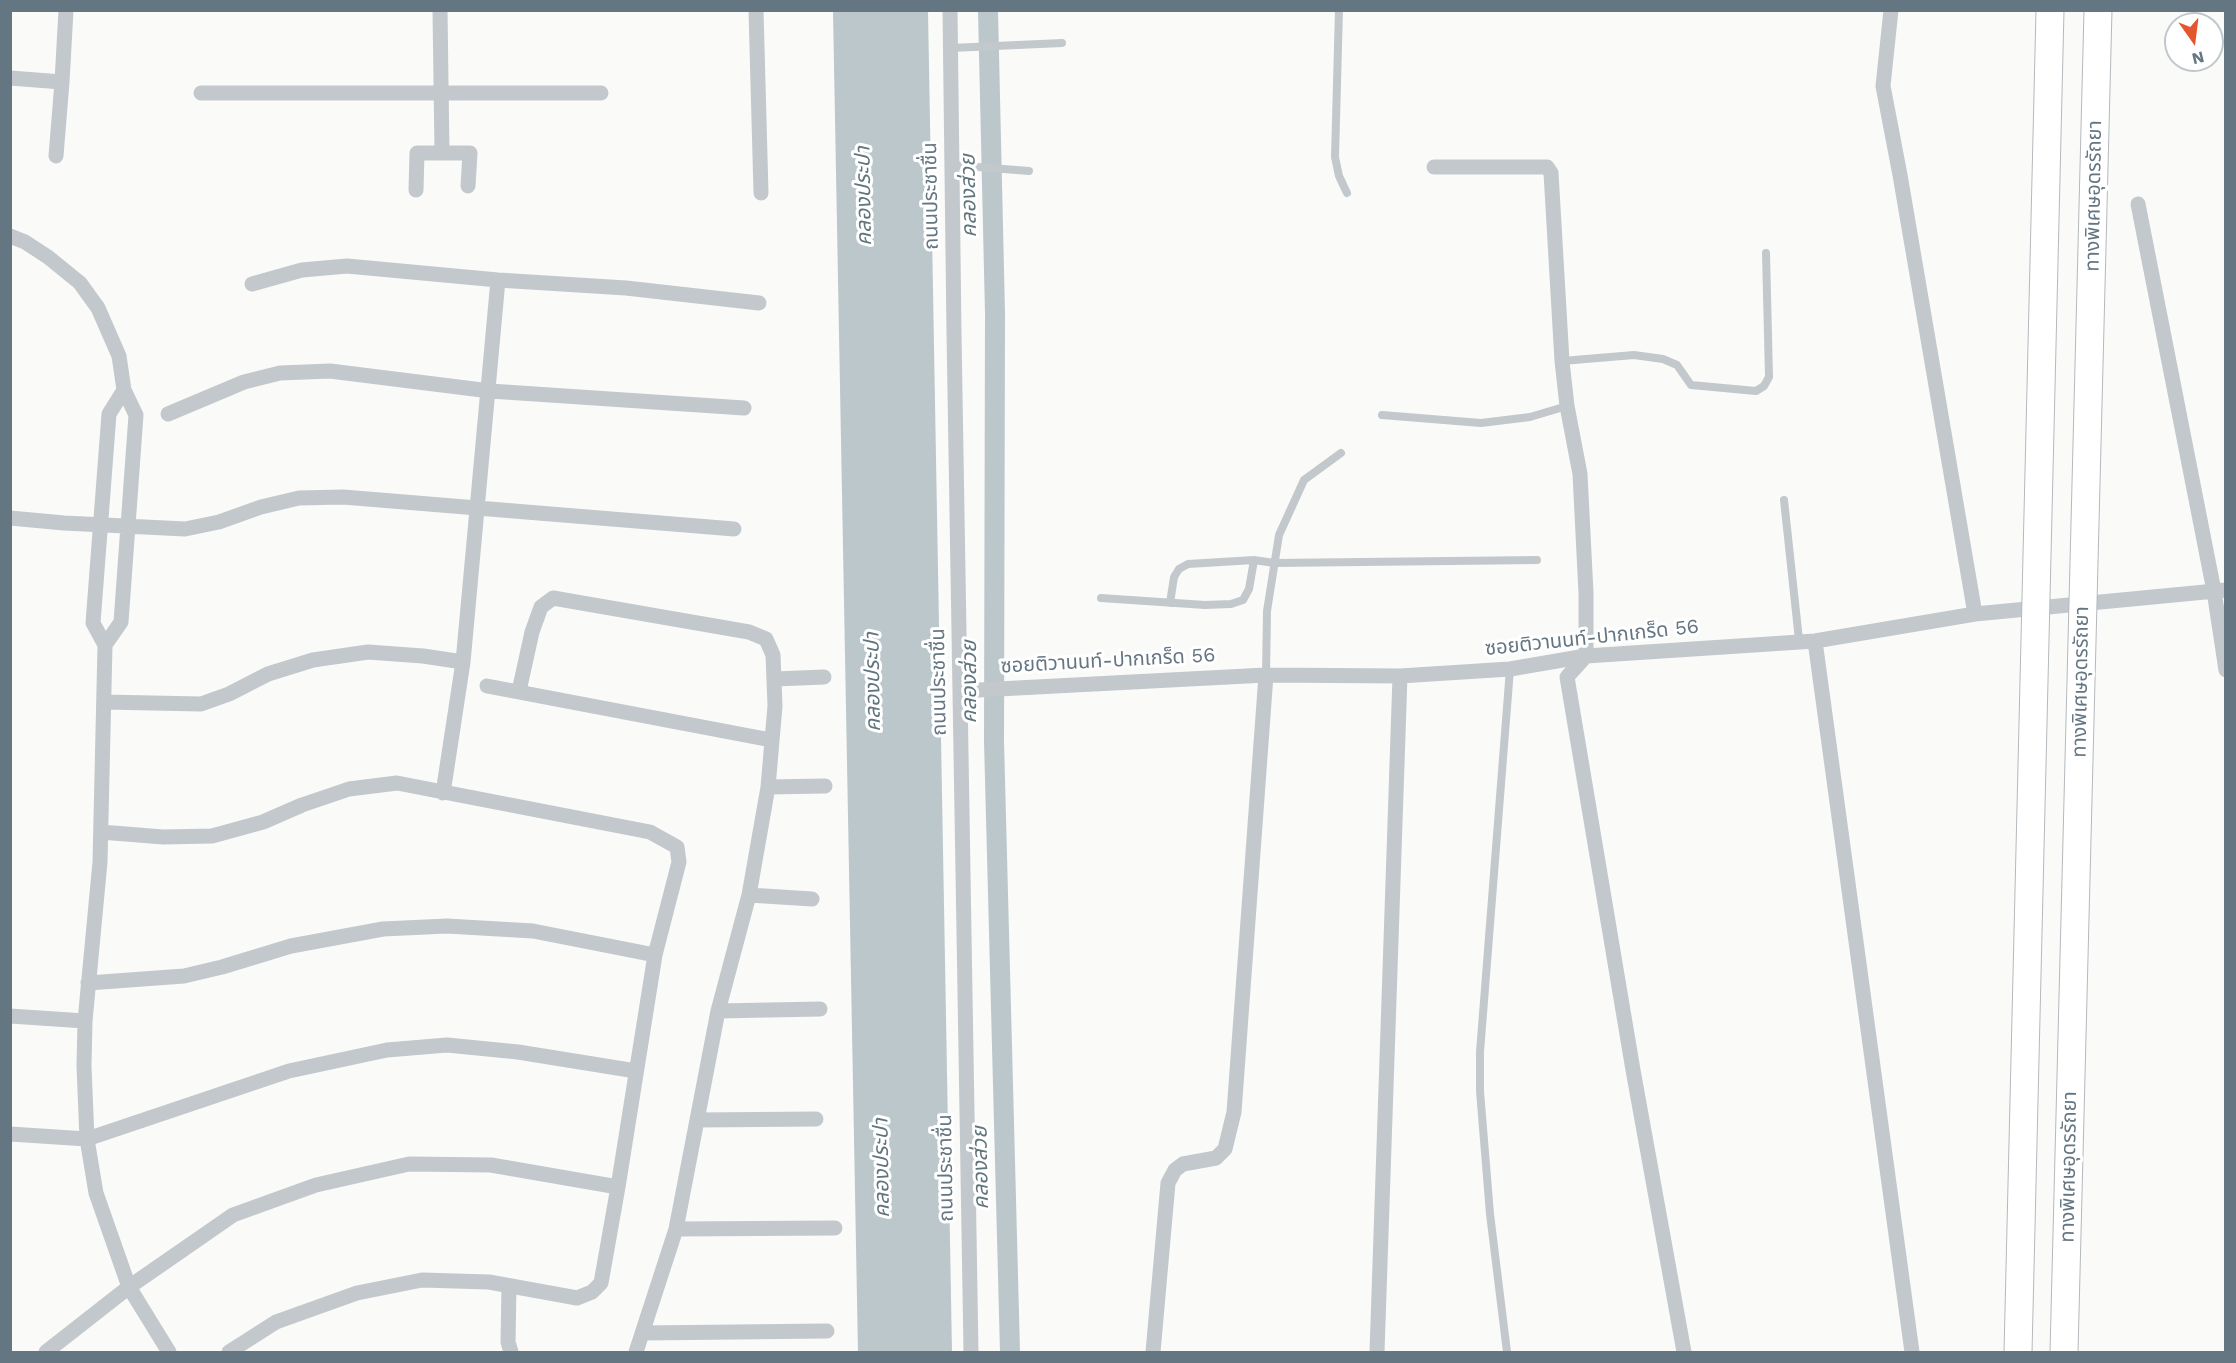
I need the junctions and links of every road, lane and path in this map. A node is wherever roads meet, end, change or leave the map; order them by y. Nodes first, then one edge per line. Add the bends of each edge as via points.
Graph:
1 (66, 10) edge
2 (440, 10) edge
3 (756, 10) edge
4 (950, 10) edge
5 (1338, 10) edge
6 (1891, 10) edge
7 (2050, 10) edge
8 (2098, 10) edge
9 (1062, 43) dead end
10 (951, 48) junction
11 (10, 78) edge
12 (62, 82) junction
13 (201, 93) dead end
14 (601, 93) dead end
15 (441, 94) junction
16 (442, 153) junction
17 (56, 156) dead end
18 (952, 165) junction
19 (1434, 167) dead end
20 (1029, 171) dead end
21 (468, 186) dead end
22 (416, 190) dead end
23 (761, 193) dead end
24 (1347, 193) dead end
25 (2138, 204) dead end
26 (10, 236) edge
27 (1766, 253) dead end
28 (498, 280) junction
29 (252, 284) dead end
30 (759, 303) dead end
31 (1562, 361) junction
32 (124, 390) junction
33 (490, 391) junction
34 (1567, 406) junction
35 (744, 408) dead end
36 (168, 414) dead end
37 (1382, 415) dead end
38 (1341, 453) dead end
39 (1784, 500) dead end
40 (476, 509) junction
41 (10, 518) edge
42 (100, 525) junction
43 (128, 527) junction
44 (734, 529) dead end
45 (1254, 560) junction
46 (1537, 560) dead end
47 (1274, 564) junction
48 (2220, 591) edge
49 (1101, 598) dead end
50 (1170, 603) junction
51 (1975, 614) junction
52 (1799, 640) junction
53 (1815, 641) junction
54 (105, 645) junction
55 (1586, 656) junction
56 (463, 662) junction
57 (1510, 669) junction
58 (2226, 670) edge
59 (1266, 675) junction
60 (1401, 676) junction
61 (824, 677) dead end
62 (775, 679) junction
63 (487, 686) dead end
64 (519, 691) junction
65 (960, 691) junction
66 (104, 702) junction
67 (771, 740) junction
68 (825, 786) dead end
69 (768, 787) junction
70 (443, 794) junction
71 (100, 832) junction
72 (749, 895) junction
73 (812, 899) dead end
74 (655, 955) junction
75 (88, 983) junction
76 (820, 1009) dead end
77 (718, 1011) junction
78 (10, 1016) edge
79 (85, 1021) junction
80 (636, 1071) junction
81 (816, 1119) dead end
82 (698, 1120) junction
83 (10, 1134) edge
84 (87, 1139) junction
85 (618, 1187) junction
86 (835, 1228) dead end
87 (676, 1229) junction
88 (509, 1286) junction
89 (129, 1287) junction
90 (827, 1331) dead end
91 (642, 1333) junction
92 (46, 1353) edge
93 (169, 1353) edge
94 (229, 1353) edge
95 (511, 1353) edge
96 (636, 1353) edge
97 (971, 1353) edge
98 (1153, 1353) edge
99 (1377, 1353) edge
100 (1507, 1353) edge
101 (1684, 1353) edge
102 (1912, 1353) edge
103 (2018, 1353) edge
104 (2064, 1353) edge

1 - 12 street
2 - 15 street
3 - 23 street
4 - 10 street, ถนนประชาชื่น
5 - 24 lane via 1335,157
6 - 51 street via 1883,86
7 - 103 highway, bridge
8 - 104 highway, ทางพิเศษอุดรรัถยา, bridge
9 - 10 lane
10 - 18 street, ถนนประชาชื่น
11 - 12 street
12 - 17 street
13 - 15 street
14 - 15 street
15 - 16 street
16 - 21 street via 470,153
16 - 22 street via 417,153
18 - 20 lane
18 - 65 street, ถนนประชาชื่น
19 - 31 street via 1547,167 1551,173
25 - 48 street
26 - 32 street via 48,257 80,283 98,308 119,356
27 - 31 lane via 1769,377 1755,391 1691,385 1677,365 1663,358 1634,355
28 - 29 street via 347,266 302,270
28 - 30 street via 626,288
28 - 33 street
31 - 34 street
32 - 42 street via 109,414
32 - 43 street via 136,415
33 - 35 street
33 - 36 street via 330,371 280,373 244,382
33 - 40 street
34 - 37 lane via 1530,417 1481,423
34 - 55 street via 1580,474
38 - 47 lane via 1304,480 1279,535
39 - 52 lane
40 - 43 street via 343,497 299,498 185,529
40 - 44 street
40 - 56 street
41 - 42 street
42 - 43 street
42 - 54 street via 93,623
43 - 54 street via 121,622
45 - 47 lane
45 - 50 lane via 1188,564 1174,577
45 - 50 lane via 1243,600 1231,604
46 - 47 lane
47 - 59 lane via 1267,611
48 - 51 street, ซอยติวานนท์-ปากเกร็ด 56
48 - 58 street
49 - 50 lane
51 - 53 street, ซอยติวานนท์-ปากเกร็ด 56
52 - 53 street, ซอยติวานนท์-ปากเกร็ด 56
52 - 55 street, ซอยติวานนท์-ปากเกร็ด 56
53 - 102 street
54 - 66 street
55 - 57 street, ซอยติวานนท์-ปากเกร็ด 56
55 - 101 street via 1567,677
56 - 66 street via 368,652 301,663 201,704
56 - 70 street
57 - 60 street, ซอยติวานนท์-ปากเกร็ด 56
57 - 100 lane via 1480,1052 1490,1214
59 - 60 street, ซอยติวานนท์-ปากเกร็ด 56
59 - 65 street, ซอยติวานนท์-ปากเกร็ด 56
59 - 98 street via 1234,1112 1225,1149 1216,1158 1184,1164 1175,1170 1168,1183
60 - 99 street
61 - 62 street
62 - 64 street via 773,655 766,639 749,632 553,598 541,608 535,624
62 - 67 street
63 - 64 street
64 - 67 street
65 - 97 street, ถนนประชาชื่น
66 - 71 street
67 - 69 street
68 - 69 street
69 - 72 street
70 - 71 street via 397,783 349,789 263,822 212,836
70 - 74 street via 650,832 677,847 679,862
71 - 75 street
72 - 73 street
72 - 77 street
74 - 75 street via 532,931 447,926 383,929 291,946 184,976
74 - 80 street
75 - 79 street
76 - 77 street
77 - 82 street
78 - 79 street
79 - 84 street
80 - 84 street via 447,1045 387,1050 289,1071
80 - 85 street
81 - 82 street
82 - 87 street
83 - 84 street
84 - 89 street via 96,1193
85 - 88 street via 601,1283 592,1292 577,1298
85 - 89 street via 491,1165 410,1164 316,1185 233,1215
86 - 87 street
87 - 91 street
88 - 94 street via 422,1280 357,1293 276,1322
88 - 95 street
89 - 92 street
89 - 93 street
90 - 91 street
91 - 96 street

